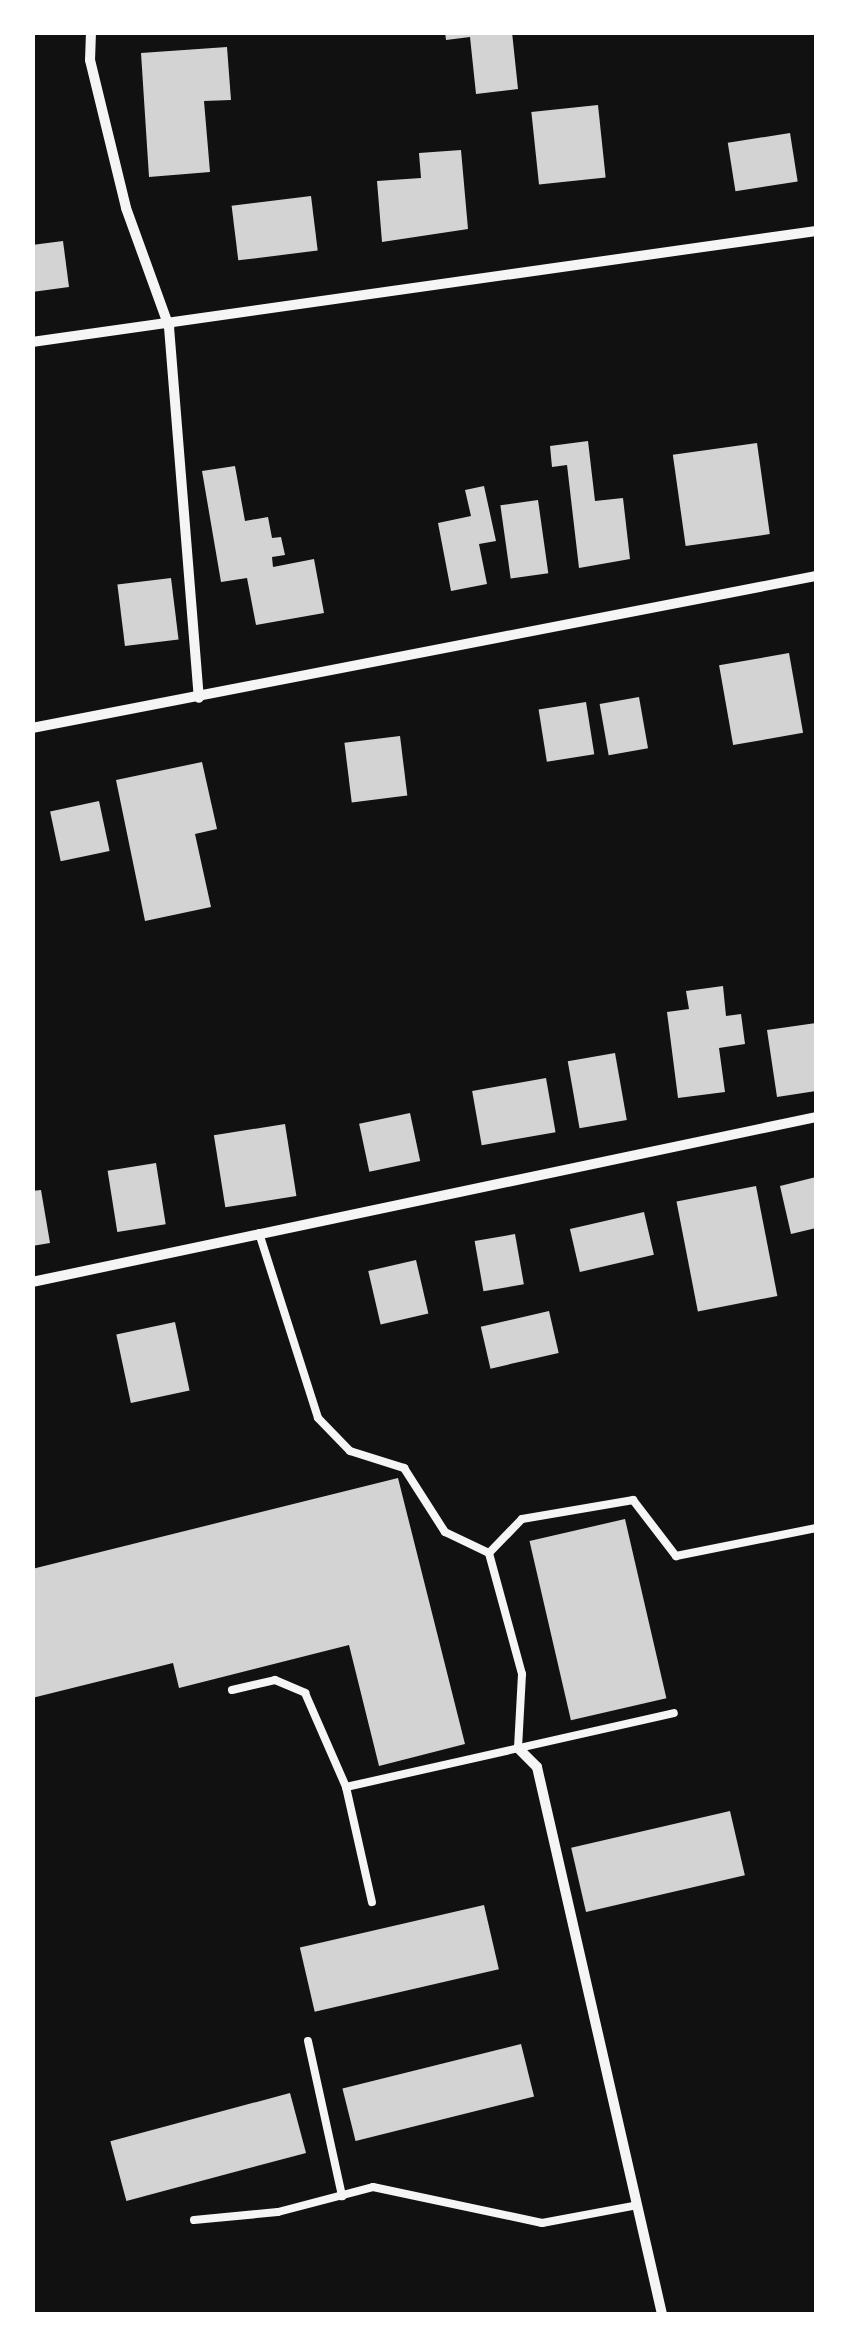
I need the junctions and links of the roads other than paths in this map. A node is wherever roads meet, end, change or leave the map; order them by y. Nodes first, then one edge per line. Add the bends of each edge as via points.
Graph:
1 (92, 32) edge
2 (816, 231) edge
3 (169, 327) junction
4 (32, 342) edge
5 (816, 576) edge
6 (199, 698) junction
7 (32, 728) edge
8 (816, 1118) edge
9 (259, 1233) junction
10 (32, 1282) edge
11 (816, 1528) edge
12 (489, 1552) junction
13 (232, 1690) dead end
14 (674, 1713) dead end
15 (518, 1748) junction
16 (346, 1787) junction
17 (372, 1902) dead end
18 (308, 2041) dead end
19 (342, 2196) junction
20 (632, 2206) junction
21 (194, 2220) dead end
22 (662, 2314) edge

1 - 3 street via 90,60 126,208
2 - 3 street
3 - 4 street
3 - 6 street
5 - 6 street
6 - 7 street
8 - 9 street
9 - 10 street
9 - 12 lane via 318,1418 350,1451 404,1468 445,1532
11 - 12 lane via 676,1556 633,1500 522,1519
12 - 15 lane via 522,1674
13 - 16 lane via 275,1680 305,1692
14 - 15 lane
15 - 16 lane
15 - 20 street via 537,1768
16 - 17 lane
18 - 19 lane
19 - 20 lane via 373,2188 542,2223
19 - 21 lane
20 - 22 street

